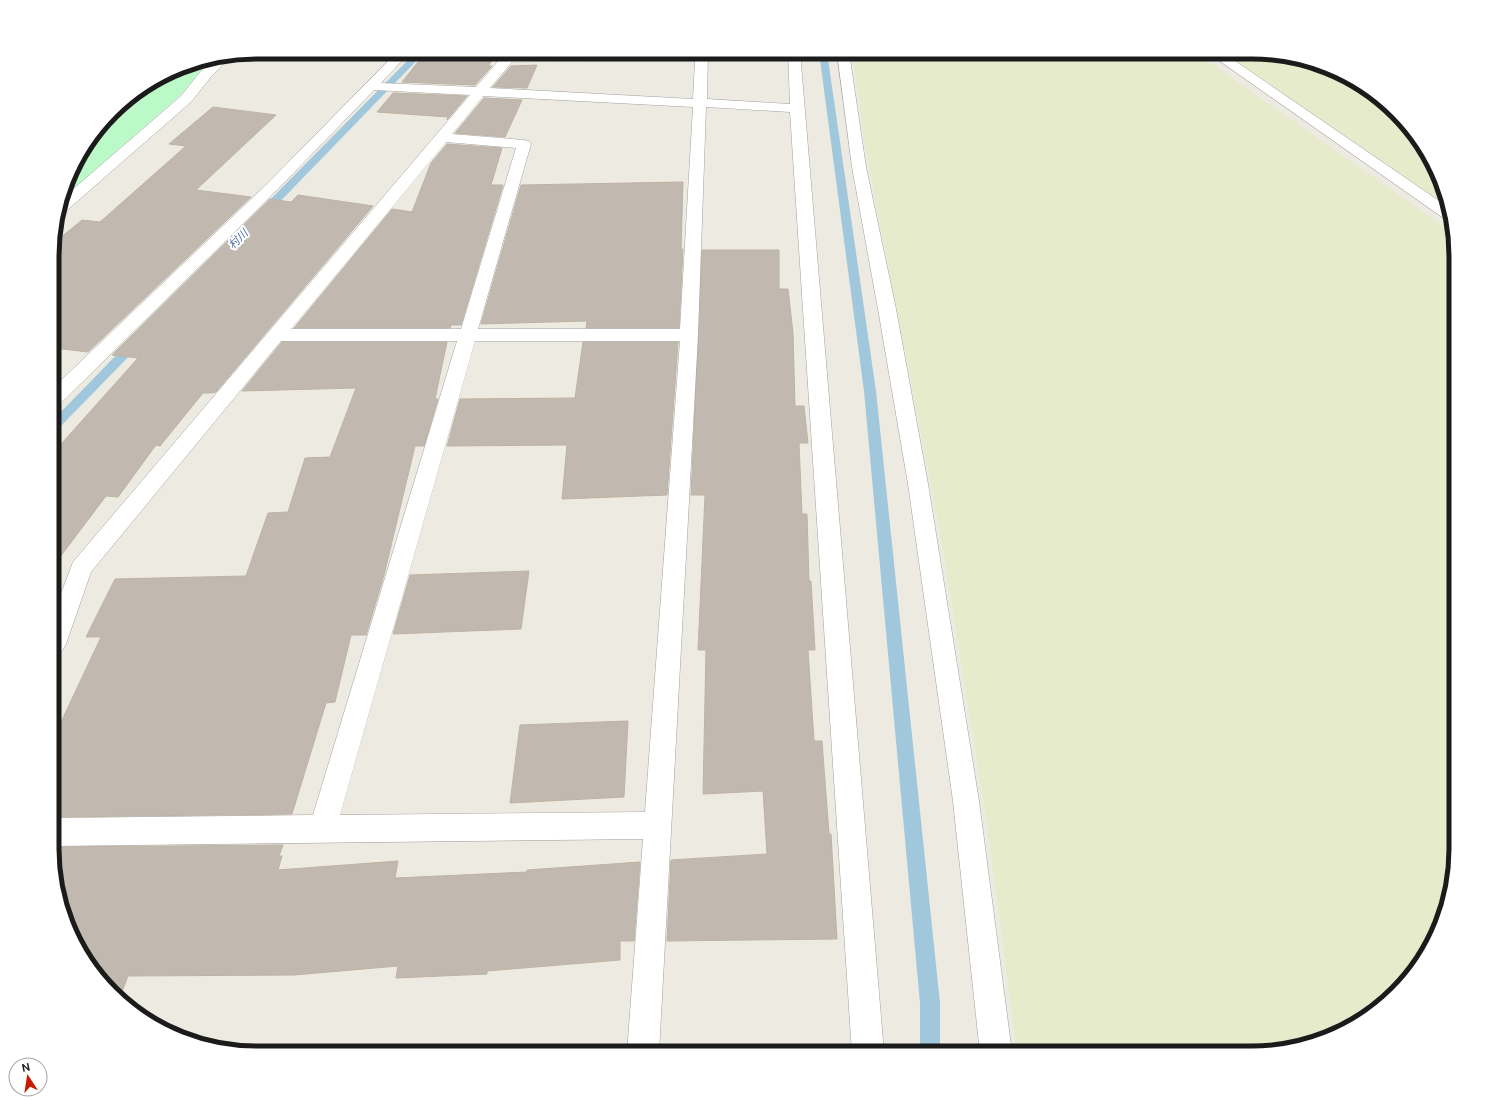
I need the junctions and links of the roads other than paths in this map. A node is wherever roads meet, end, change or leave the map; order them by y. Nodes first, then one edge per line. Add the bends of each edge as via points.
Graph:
1 (397, 59) edge
2 (508, 59) edge
3 (702, 59) edge
4 (794, 59) edge
5 (844, 59) edge
6 (1223, 59) edge
7 (217, 63) edge
8 (370, 86) junction
9 (481, 92) junction
10 (700, 103) junction
11 (797, 108) junction
12 (442, 137) junction
13 (67, 202) edge
14 (1443, 211) edge
15 (276, 335) junction
16 (467, 335) junction
17 (688, 335) junction
18 (59, 393) edge
19 (59, 630) edge
20 (658, 825) junction
21 (322, 829) junction
22 (59, 832) edge
23 (643, 1046) edge
24 (867, 1046) edge
25 (995, 1046) edge

1 - 8 street
2 - 9 street
3 - 10 street
4 - 11 street
5 - 25 street via 859,167 919,492 966,801
6 - 14 street
7 - 13 street via 186,99
8 - 9 street
8 - 18 street via 272,187
9 - 10 street
9 - 12 street
10 - 11 street
10 - 17 street
11 - 24 street
12 - 15 street
12 - 16 street via 524,144
15 - 16 street
15 - 19 street via 81,568
16 - 17 street
16 - 21 street
17 - 20 street
20 - 21 street
20 - 23 street
21 - 22 street

